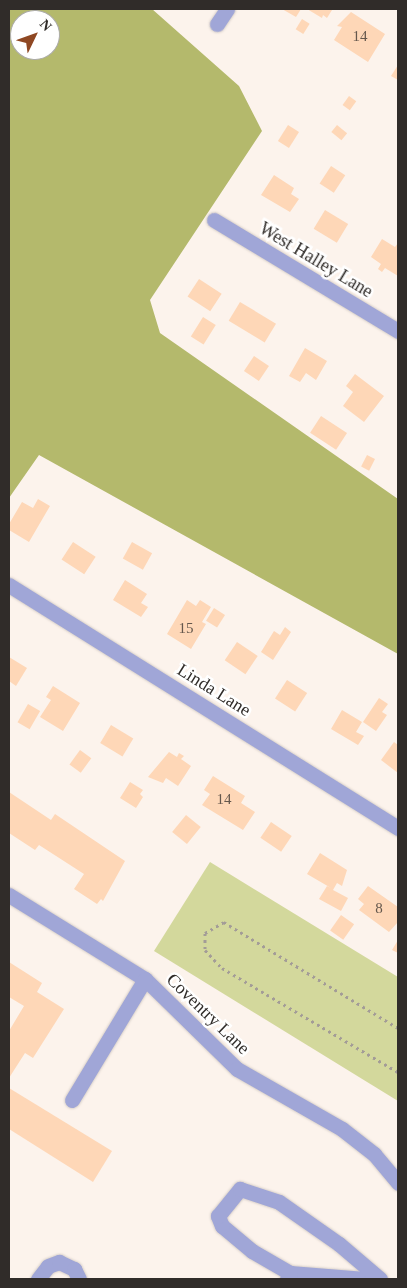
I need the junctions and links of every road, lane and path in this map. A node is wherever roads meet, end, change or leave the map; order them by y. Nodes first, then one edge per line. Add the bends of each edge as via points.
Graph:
1 (227, 9) edge
2 (217, 24) dead end
3 (214, 220) dead end
4 (398, 331) edge
5 (9, 585) edge
6 (398, 828) edge
7 (9, 895) edge
8 (145, 979) junction
9 (398, 1028) edge
10 (398, 1072) edge
11 (72, 1100) dead end
12 (398, 1183) edge
13 (288, 1276) edge
14 (38, 1279) edge
15 (79, 1279) edge
16 (366, 1279) edge
17 (380, 1279) edge

1 - 2 street
3 - 4 street, West Halley Lane
5 - 6 street, Linda Lane
7 - 8 street, Coventry Lane
8 - 11 street
8 - 12 street, Coventry Lane via 237,1069 342,1129 374,1154
9 - 10 path via 224,922 205,933 205,950 222,968
13 - 16 street
13 - 17 street via 222,1226 218,1216 240,1190 279,1202 340,1244
14 - 15 street via 48,1266 59,1262 74,1269

